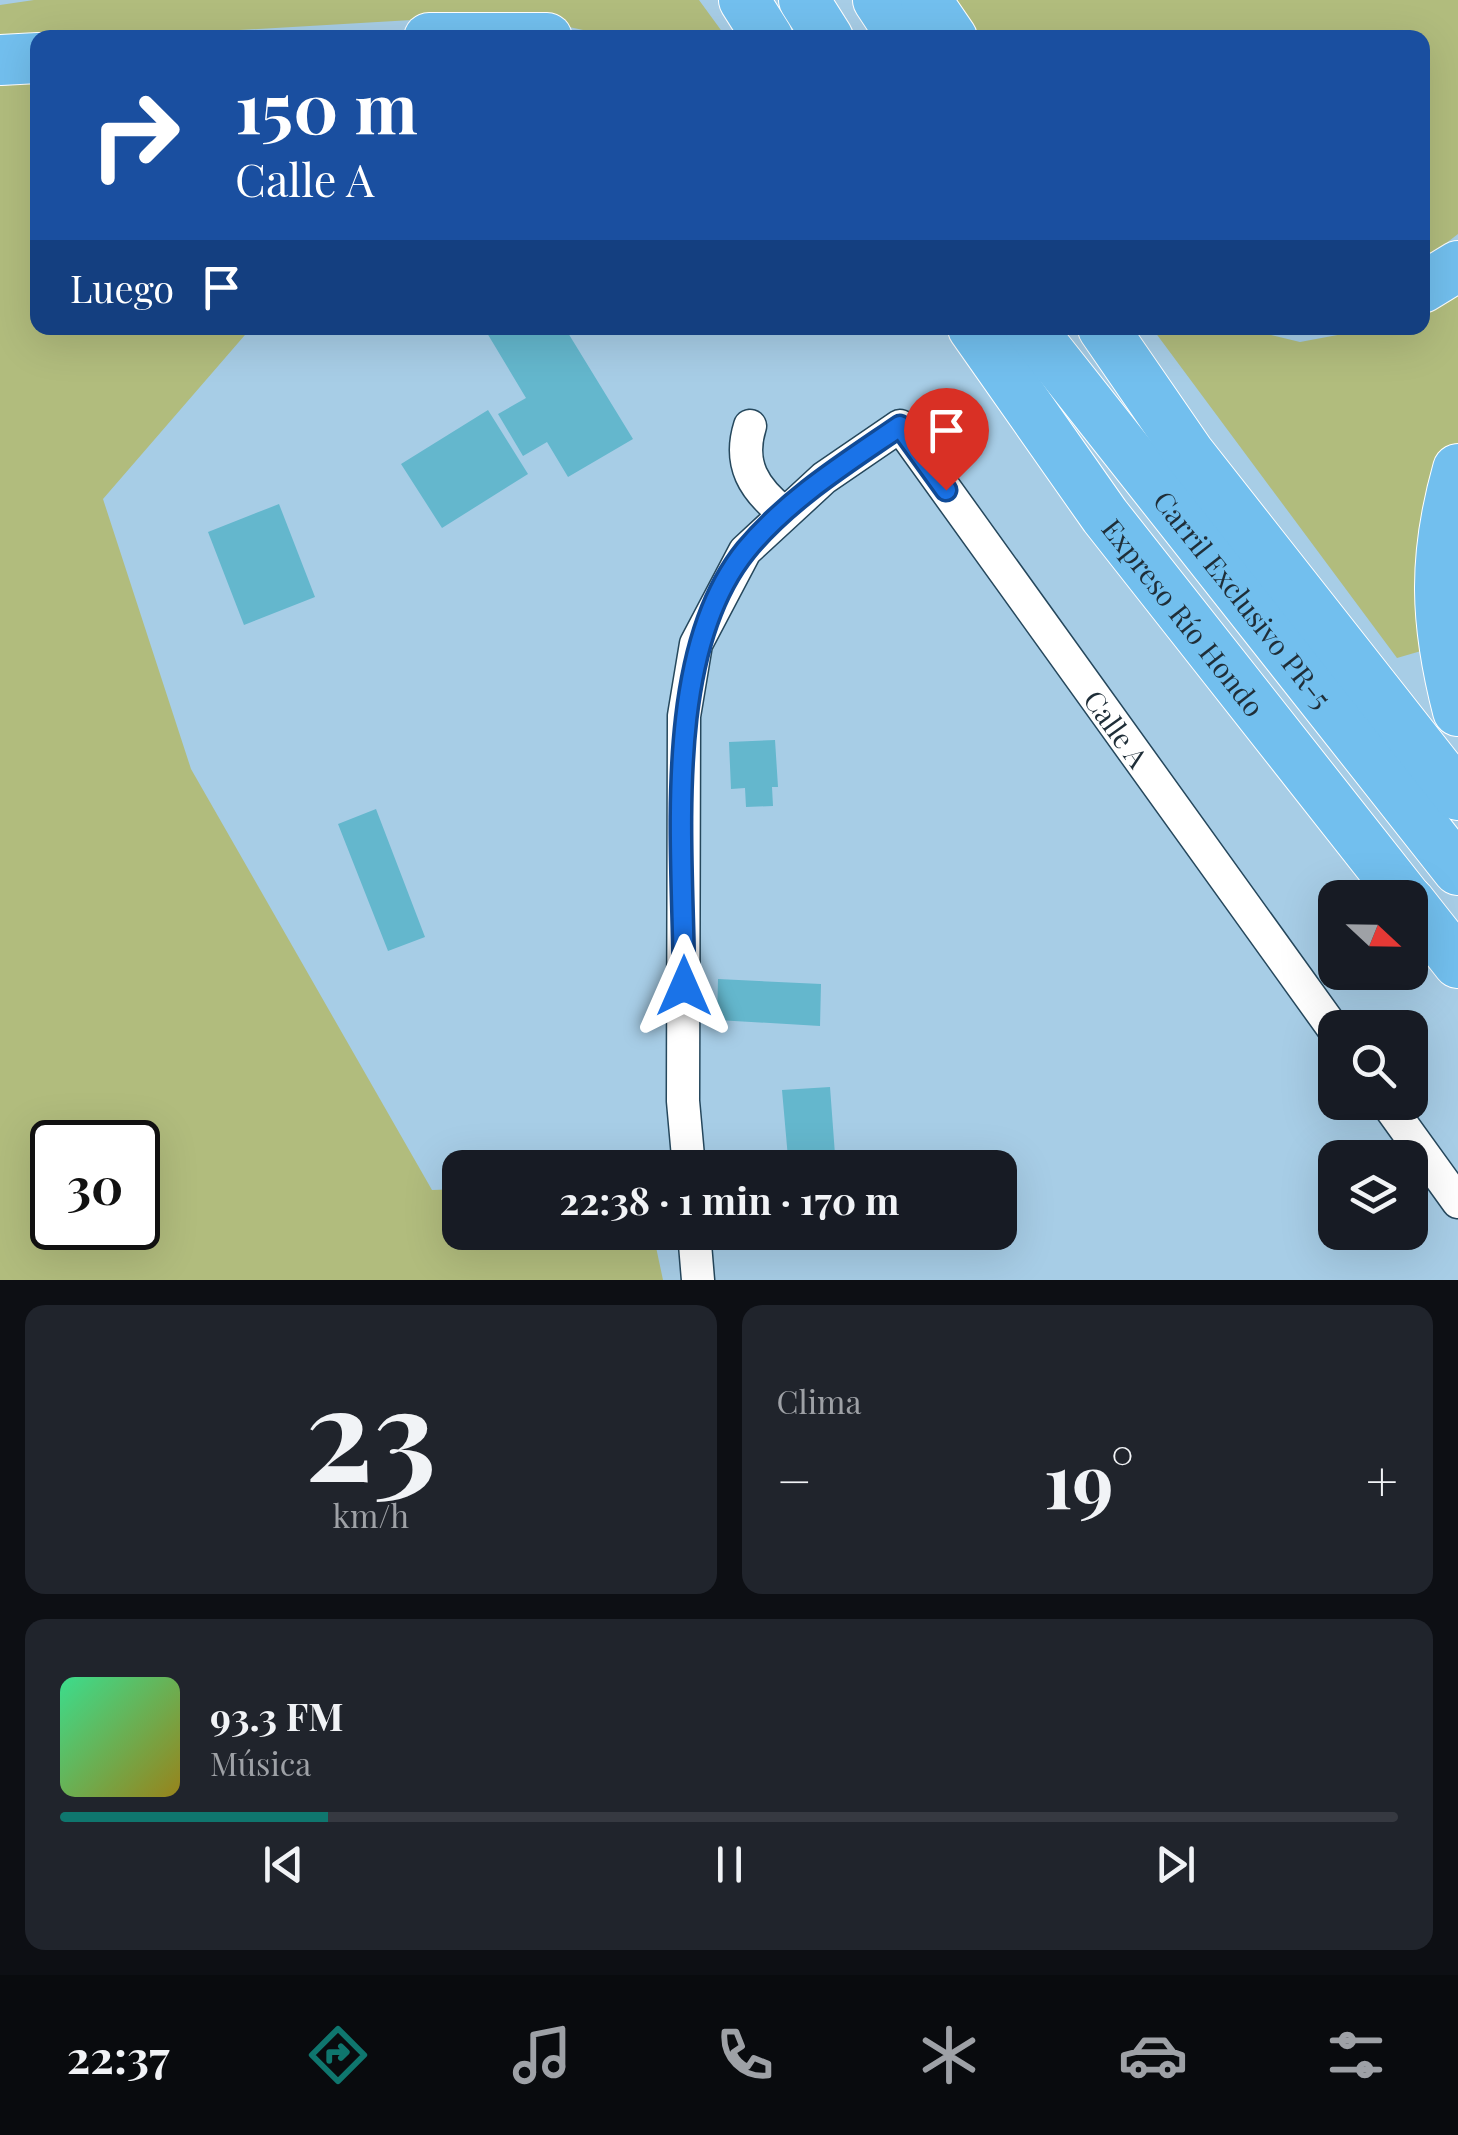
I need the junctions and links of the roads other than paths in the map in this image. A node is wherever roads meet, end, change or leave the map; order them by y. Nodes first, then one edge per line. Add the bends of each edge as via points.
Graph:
1 (744, 0) edge
2 (804, 0) edge
3 (878, 0) edge
4 (926, 0) edge
5 (763, 30) edge
6 (823, 30) edge
7 (898, 30) edge
8 (947, 30) edge
9 (30, 58) edge
10 (0, 60) edge
11 (1458, 266) edge
12 (1430, 283) edge
13 (955, 335) edge
14 (978, 335) edge
15 (1036, 335) edge
16 (1108, 335) edge
17 (1008, 377) junction
18 (750, 426) dead end
19 (1458, 468) edge
20 (783, 512) junction
21 (1458, 711) edge
22 (1458, 795) edge
23 (1458, 870) edge
24 (1392, 880) edge
25 (1428, 926) edge
26 (1458, 964) edge
27 (1319, 1010) edge
28 (1399, 1120) edge
29 (688, 1150) edge
30 (1458, 1202) edge
31 (696, 1250) edge
32 (698, 1280) edge

1 - 5 highway
2 - 6 highway
3 - 7 highway
4 - 8 highway
9 - 10 highway
11 - 12 highway
13 - 17 highway
14 - 17 highway, Expreso Río Hondo
15 - 23 highway, Carril Exclusivo PR-5
16 - 22 highway via 1189,453
17 - 24 highway, Expreso Río Hondo via 1106,516
18 - 20 street via 744,452 753,482
19 - 21 highway via 1438,587
20 - 27 street, Calle A via 900,426
20 - 29 street via 745,551 725,584 696,644 684,716
25 - 26 highway, Expreso Río Hondo
28 - 30 street
31 - 32 street

